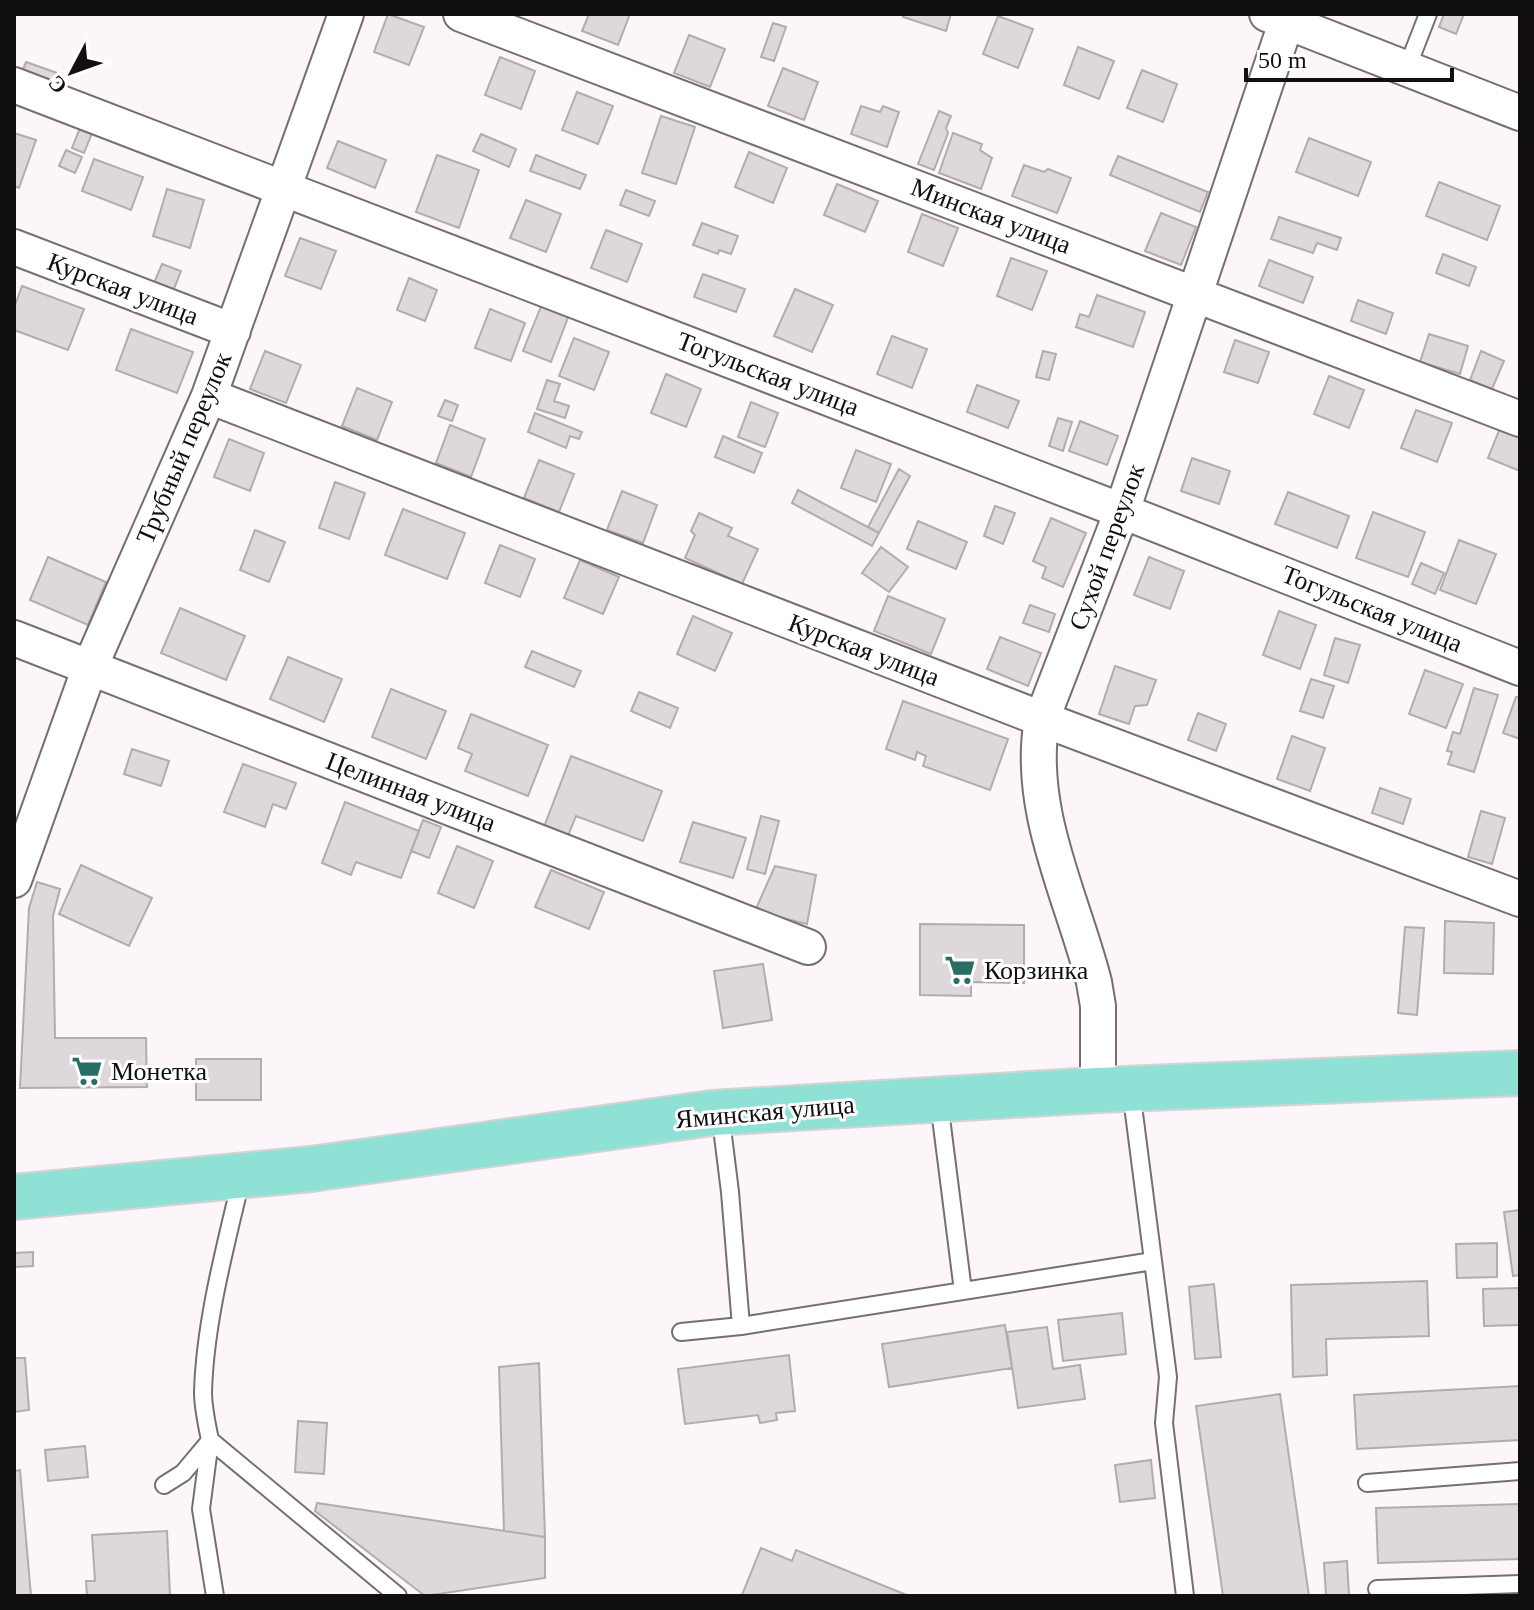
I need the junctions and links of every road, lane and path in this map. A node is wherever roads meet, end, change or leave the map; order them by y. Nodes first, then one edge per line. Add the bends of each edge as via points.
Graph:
1 (346, 14) edge
2 (461, 14) edge
3 (1428, 14) edge
4 (1281, 16) edge
5 (1407, 68) junction
6 (14, 85) edge
7 (1520, 113) edge
8 (285, 187) junction
9 (14, 247) edge
10 (1195, 294) junction
11 (233, 331) junction
12 (209, 396) junction
13 (1520, 419) edge
14 (1122, 511) junction
15 (14, 638) edge
16 (90, 667) junction
17 (1520, 668) edge
18 (1042, 719) junction
19 (14, 880) edge
20 (1520, 899) edge
21 (808, 947) dead end
22 (1520, 1073) edge
23 (1114, 1089) junction
24 (939, 1099) junction
25 (720, 1112) junction
26 (243, 1175) junction
27 (14, 1197) edge
28 (1153, 1261) junction
29 (963, 1291) junction
30 (741, 1326) junction
31 (681, 1332) dead end
32 (210, 1440) junction
33 (1520, 1471) edge
34 (1367, 1483) dead end
35 (164, 1485) dead end
36 (1520, 1584) edge
37 (1377, 1589) dead end
38 (215, 1596) edge
39 (398, 1596) edge
40 (1185, 1596) edge

1 - 8 street, Трубный переулок
2 - 10 street, Минская улица
3 - 5 lane
4 - 5 street
4 - 10 street, Сухой переулок
5 - 7 street
6 - 8 street, Тогульская улица
8 - 11 street, Трубный переулок
8 - 14 street, Тогульская улица
9 - 11 street, Курская улица
10 - 13 street, Минская улица
10 - 14 street, Сухой переулок
11 - 12 street, Трубный переулок
12 - 16 street, Трубный переулок
12 - 18 street, Курская улица
14 - 17 street, Тогульская улица
14 - 18 street, Сухой переулок
15 - 16 street, Целинная улица
16 - 19 street, Трубный переулок
16 - 21 street, Целинная улица
18 - 20 street, Курская улица
18 - 23 street, Сухой переулок via 1040,776 1050,842 1087,956
22 - 23 main road, Яминская улица
23 - 24 main road, Яминская улица
23 - 28 lane
24 - 25 main road, Яминская улица
24 - 29 lane
25 - 26 main road, Яминская улица
25 - 30 lane
26 - 27 main road, Яминская улица
26 - 32 lane via 221,1265 205,1366
28 - 29 lane
28 - 40 lane via 1168,1377 1164,1423
29 - 30 lane
30 - 31 lane
32 - 35 lane via 183,1473
32 - 38 lane via 201,1509
32 - 39 lane
33 - 34 lane
36 - 37 lane

